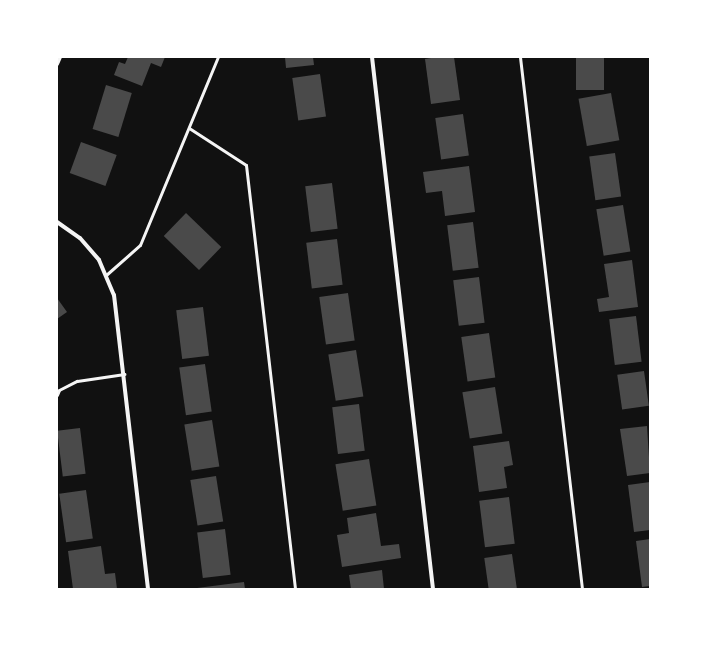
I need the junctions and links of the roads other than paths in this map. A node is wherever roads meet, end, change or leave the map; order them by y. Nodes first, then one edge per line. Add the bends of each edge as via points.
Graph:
1 (60, 57) edge
2 (218, 57) edge
3 (372, 57) edge
4 (520, 57) edge
5 (57, 64) edge
6 (189, 128) junction
7 (57, 222) edge
8 (106, 275) junction
9 (124, 374) junction
10 (57, 394) edge
11 (148, 589) edge
12 (295, 589) edge
13 (433, 589) edge
14 (582, 589) edge

1 - 5 street
2 - 6 lane
3 - 13 street
4 - 14 lane
6 - 8 lane via 140,245
6 - 12 lane via 246,165
7 - 8 street via 80,238 99,260
8 - 9 street via 114,295
9 - 10 lane via 77,381 59,390
9 - 11 street

